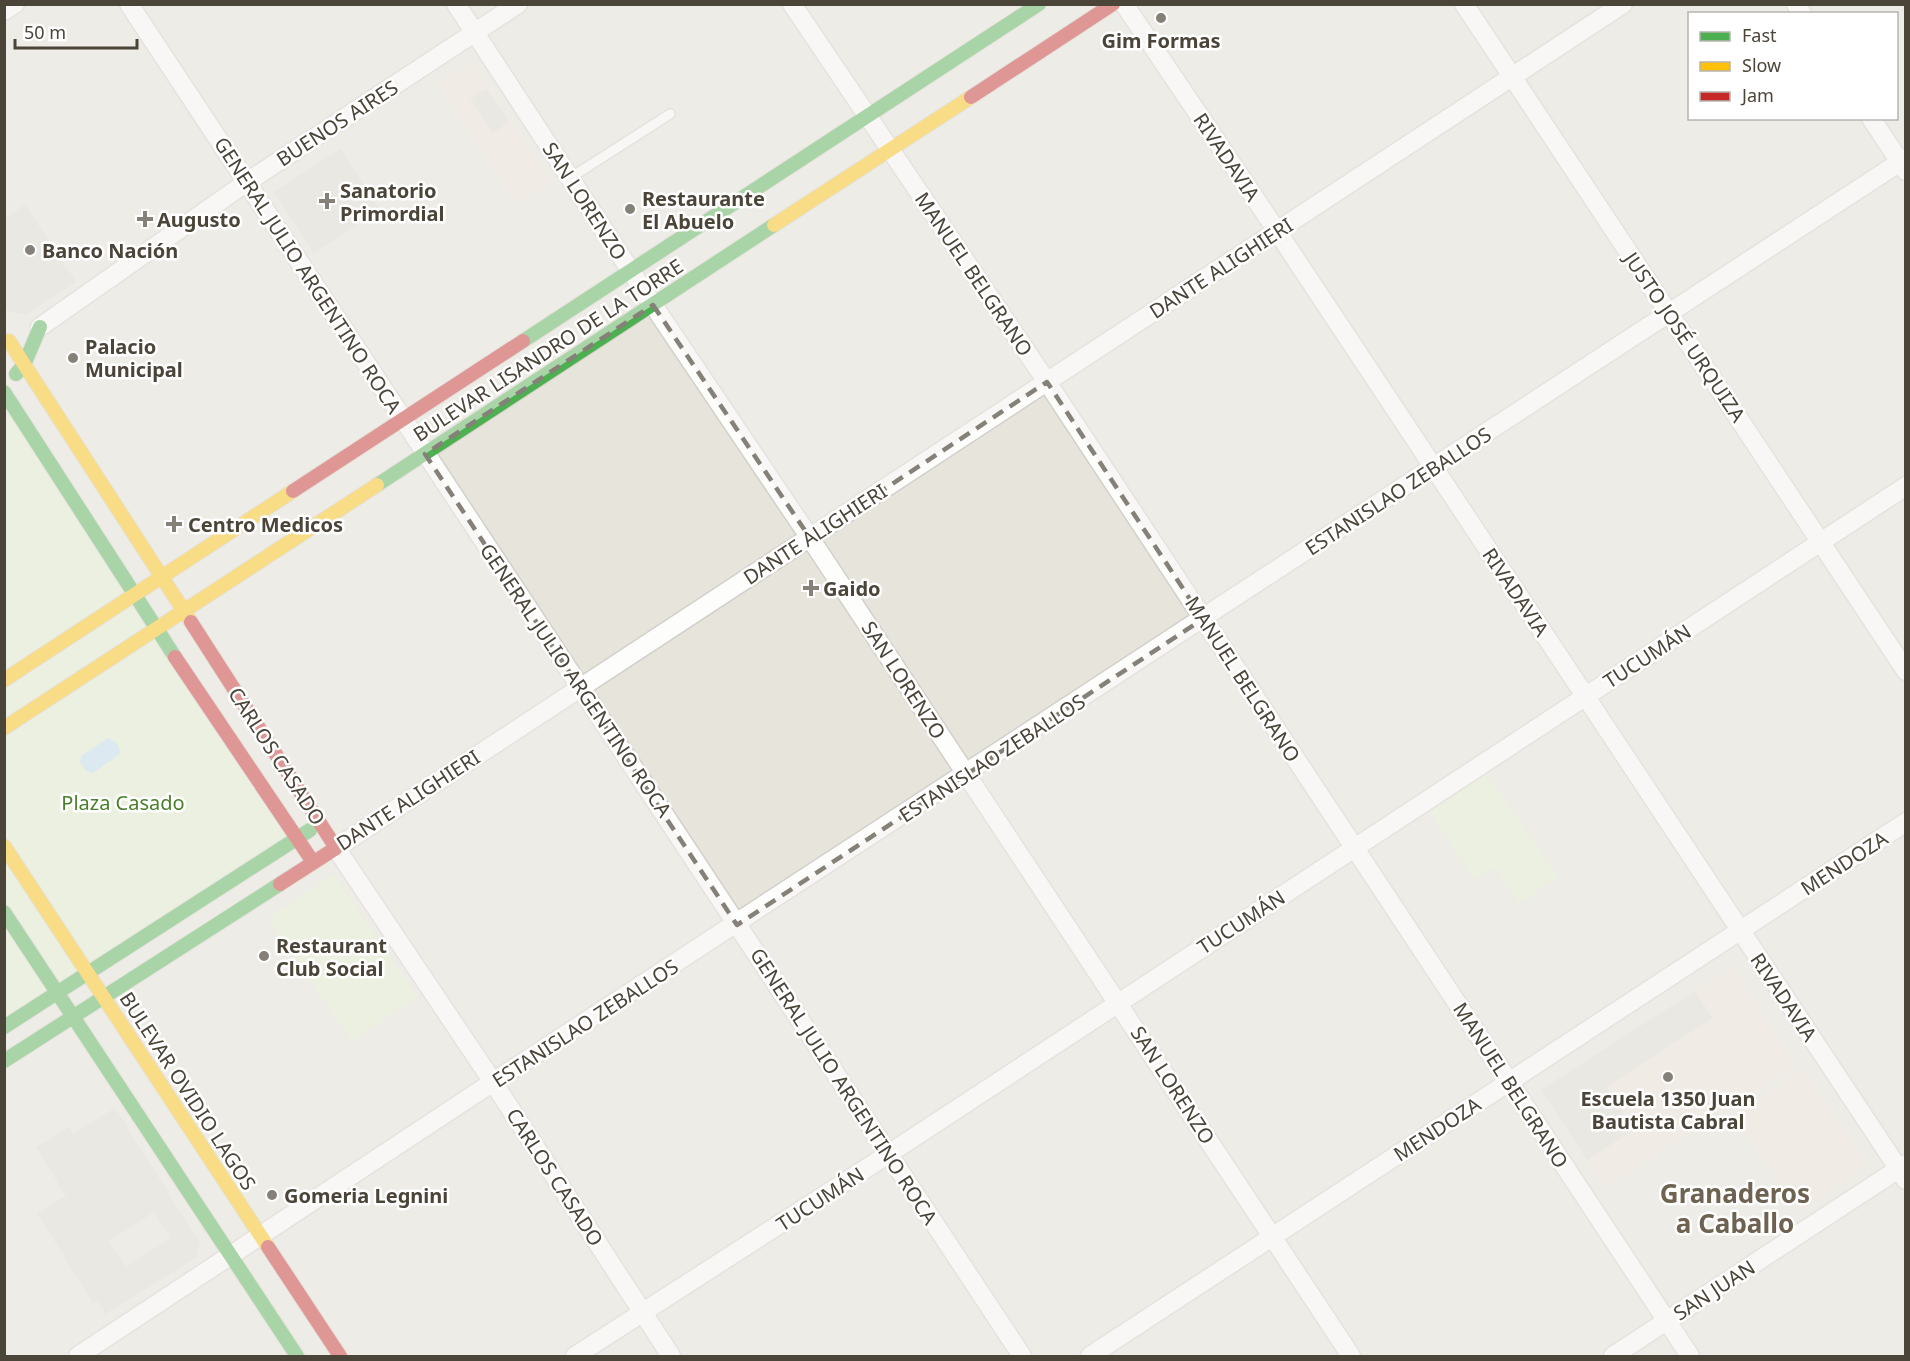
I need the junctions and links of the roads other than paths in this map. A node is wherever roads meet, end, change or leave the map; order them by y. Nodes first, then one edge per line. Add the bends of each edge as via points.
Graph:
1 (15, 4) edge
2 (129, 4) edge
3 (456, 4) edge
4 (518, 4) edge
5 (792, 4) edge
6 (1040, 4) edge
7 (1113, 4) edge
8 (1124, 4) edge
9 (1464, 4) edge
10 (1623, 4) edge
11 (4, 11) edge
12 (475, 32) junction
13 (1513, 77) junction
14 (670, 114) dead end
15 (868, 117) junction
16 (1872, 120) edge
17 (890, 150) junction
18 (1904, 164) edge
19 (570, 178) junction
20 (247, 182) junction
21 (1277, 231) junction
22 (630, 272) junction
23 (653, 305) junction
24 (1669, 314) junction
25 (40, 327) junction
26 (6, 340) edge
27 (24, 365) junction
28 (4, 382) edge
29 (1047, 382) junction
30 (4, 392) edge
31 (403, 420) junction
32 (425, 454) junction
33 (1434, 468) junction
34 (1905, 486) edge
35 (810, 538) junction
36 (1820, 542) junction
37 (161, 578) junction
38 (136, 594) junction
39 (182, 611) junction
40 (1203, 619) junction
41 (156, 628) junction
42 (1905, 671) edge
43 (4, 680) edge
44 (582, 687) junction
45 (1585, 696) junction
46 (4, 728) edge
47 (966, 774) junction
48 (1905, 822) edge
49 (321, 824) junction
50 (295, 838) junction
51 (4, 846) edge
52 (336, 848) junction
53 (1354, 848) junction
54 (313, 862) junction
55 (4, 912) edge
56 (737, 925) junction
57 (1740, 931) junction
58 (88, 973) junction
59 (57, 992) junction
60 (104, 998) junction
61 (1119, 1003) junction
62 (74, 1016) junction
63 (4, 1027) edge
64 (4, 1060) edge
65 (493, 1082) junction
66 (1509, 1082) junction
67 (890, 1154) junction
68 (1903, 1171) edge
69 (261, 1236) junction
70 (1272, 1237) junction
71 (230, 1256) junction
72 (643, 1313) junction
73 (1667, 1321) junction
74 (78, 1356) edge
75 (297, 1356) edge
76 (340, 1356) edge
77 (575, 1356) edge
78 (671, 1356) edge
79 (1022, 1356) edge
80 (1090, 1356) edge
81 (1351, 1356) edge
82 (1613, 1356) edge
83 (1690, 1356) edge

1 - 11 street
2 - 20 street, GENERAL JULIO ARGENTINO ROCA
3 - 12 street, SAN LORENZO
4 - 12 street, BUENOS AIRES
5 - 15 street, MANUEL BELGRANO
6 - 15 main road, BULEVAR LISANDRO DE LA TORRE
7 - 17 main road, BULEVAR LISANDRO DE LA TORRE
8 - 21 street, RIVADAVIA
9 - 13 street, JUSTO JOSÉ URQUIZA
10 - 13 street, DANTE ALIGHIERI
12 - 19 street, SAN LORENZO
12 - 20 street, BUENOS AIRES
13 - 21 street, DANTE ALIGHIERI
13 - 24 street, JUSTO JOSÉ URQUIZA
14 - 19 lane
15 - 17 street, MANUEL BELGRANO
15 - 22 main road, BULEVAR LISANDRO DE LA TORRE
16 - 18 street
17 - 23 main road, BULEVAR LISANDRO DE LA TORRE
17 - 29 street, MANUEL BELGRANO
18 - 24 street, ESTANISLAO ZEBALLOS
19 - 22 street, SAN LORENZO
20 - 25 street, BUENOS AIRES
20 - 31 street, GENERAL JULIO ARGENTINO ROCA
21 - 29 street, DANTE ALIGHIERI
21 - 33 street, RIVADAVIA
22 - 23 street, SAN LORENZO
22 - 31 main road, BULEVAR LISANDRO DE LA TORRE
23 - 32 main road, BULEVAR LISANDRO DE LA TORRE
23 - 35 street, SAN LORENZO
24 - 33 street, ESTANISLAO ZEBALLOS
24 - 36 street, JUSTO JOSÉ URQUIZA
25 - 26 main road, BUENOS AIRES
25 - 27 main road
26 - 27 main road, CARLOS CASADO
27 - 28 main road
27 - 37 main road, CARLOS CASADO
29 - 35 street, DANTE ALIGHIERI
29 - 40 street, MANUEL BELGRANO
30 - 38 main road, CARLOS CASADO
31 - 32 street, GENERAL JULIO ARGENTINO ROCA
31 - 37 main road, BULEVAR LISANDRO DE LA TORRE
32 - 39 main road, BULEVAR LISANDRO DE LA TORRE
32 - 44 street, GENERAL JULIO ARGENTINO ROCA
33 - 40 street, ESTANISLAO ZEBALLOS
33 - 45 street, RIVADAVIA
34 - 36 street, TUCUMÁN
35 - 44 street, DANTE ALIGHIERI
35 - 47 street, SAN LORENZO
36 - 42 street, JUSTO JOSÉ URQUIZA
36 - 45 street, TUCUMÁN
37 - 38 main road, BULEVAR LISANDRO DE LA TORRE
37 - 39 main road, CARLOS CASADO
38 - 41 main road, CARLOS CASADO
38 - 43 main road, BULEVAR LISANDRO DE LA TORRE
39 - 41 main road, BULEVAR LISANDRO DE LA TORRE
39 - 49 main road, CARLOS CASADO
40 - 47 street, ESTANISLAO ZEBALLOS
40 - 53 street, MANUEL BELGRANO
41 - 46 main road, BULEVAR LISANDRO DE LA TORRE
41 - 50 main road, CARLOS CASADO
44 - 52 street, DANTE ALIGHIERI
44 - 56 street, GENERAL JULIO ARGENTINO ROCA
45 - 53 street, TUCUMÁN
45 - 57 street, RIVADAVIA
47 - 56 street, ESTANISLAO ZEBALLOS
47 - 61 street, SAN LORENZO
48 - 57 street, MENDOZA
49 - 50 main road, DANTE ALIGHIERI
49 - 52 main road, CARLOS CASADO
50 - 54 main road, CARLOS CASADO
50 - 58 main road, DANTE ALIGHIERI
51 - 58 main road, BULEVAR OVIDIO LAGOS
52 - 54 main road, DANTE ALIGHIERI
52 - 65 street, CARLOS CASADO
53 - 61 street, TUCUMÁN
53 - 66 street, MANUEL BELGRANO
54 - 60 main road, DANTE ALIGHIERI
55 - 59 main road
56 - 65 street, ESTANISLAO ZEBALLOS
56 - 67 street, GENERAL JULIO ARGENTINO ROCA
57 - 66 street, MENDOZA
57 - 68 street, RIVADAVIA
58 - 59 main road, DANTE ALIGHIERI
58 - 60 main road, BULEVAR OVIDIO LAGOS
59 - 62 main road
59 - 63 main road, DANTE ALIGHIERI
60 - 62 main road, DANTE ALIGHIERI
60 - 69 main road, BULEVAR OVIDIO LAGOS
61 - 67 street, TUCUMÁN
61 - 70 street, SAN LORENZO
62 - 64 main road, DANTE ALIGHIERI
62 - 71 main road
65 - 69 street, ESTANISLAO ZEBALLOS
65 - 72 street, CARLOS CASADO
66 - 70 street, MENDOZA
66 - 73 street, MANUEL BELGRANO
67 - 72 street, TUCUMÁN
67 - 79 street, GENERAL JULIO ARGENTINO ROCA
68 - 73 street, SAN JUAN
69 - 71 street, ESTANISLAO ZEBALLOS
69 - 76 main road, BULEVAR OVIDIO LAGOS
70 - 80 street, MENDOZA
70 - 81 street, SAN LORENZO
71 - 74 street, ESTANISLAO ZEBALLOS
71 - 75 main road
72 - 77 street, TUCUMÁN
72 - 78 street, CARLOS CASADO
73 - 82 street, SAN JUAN
73 - 83 street, MANUEL BELGRANO

